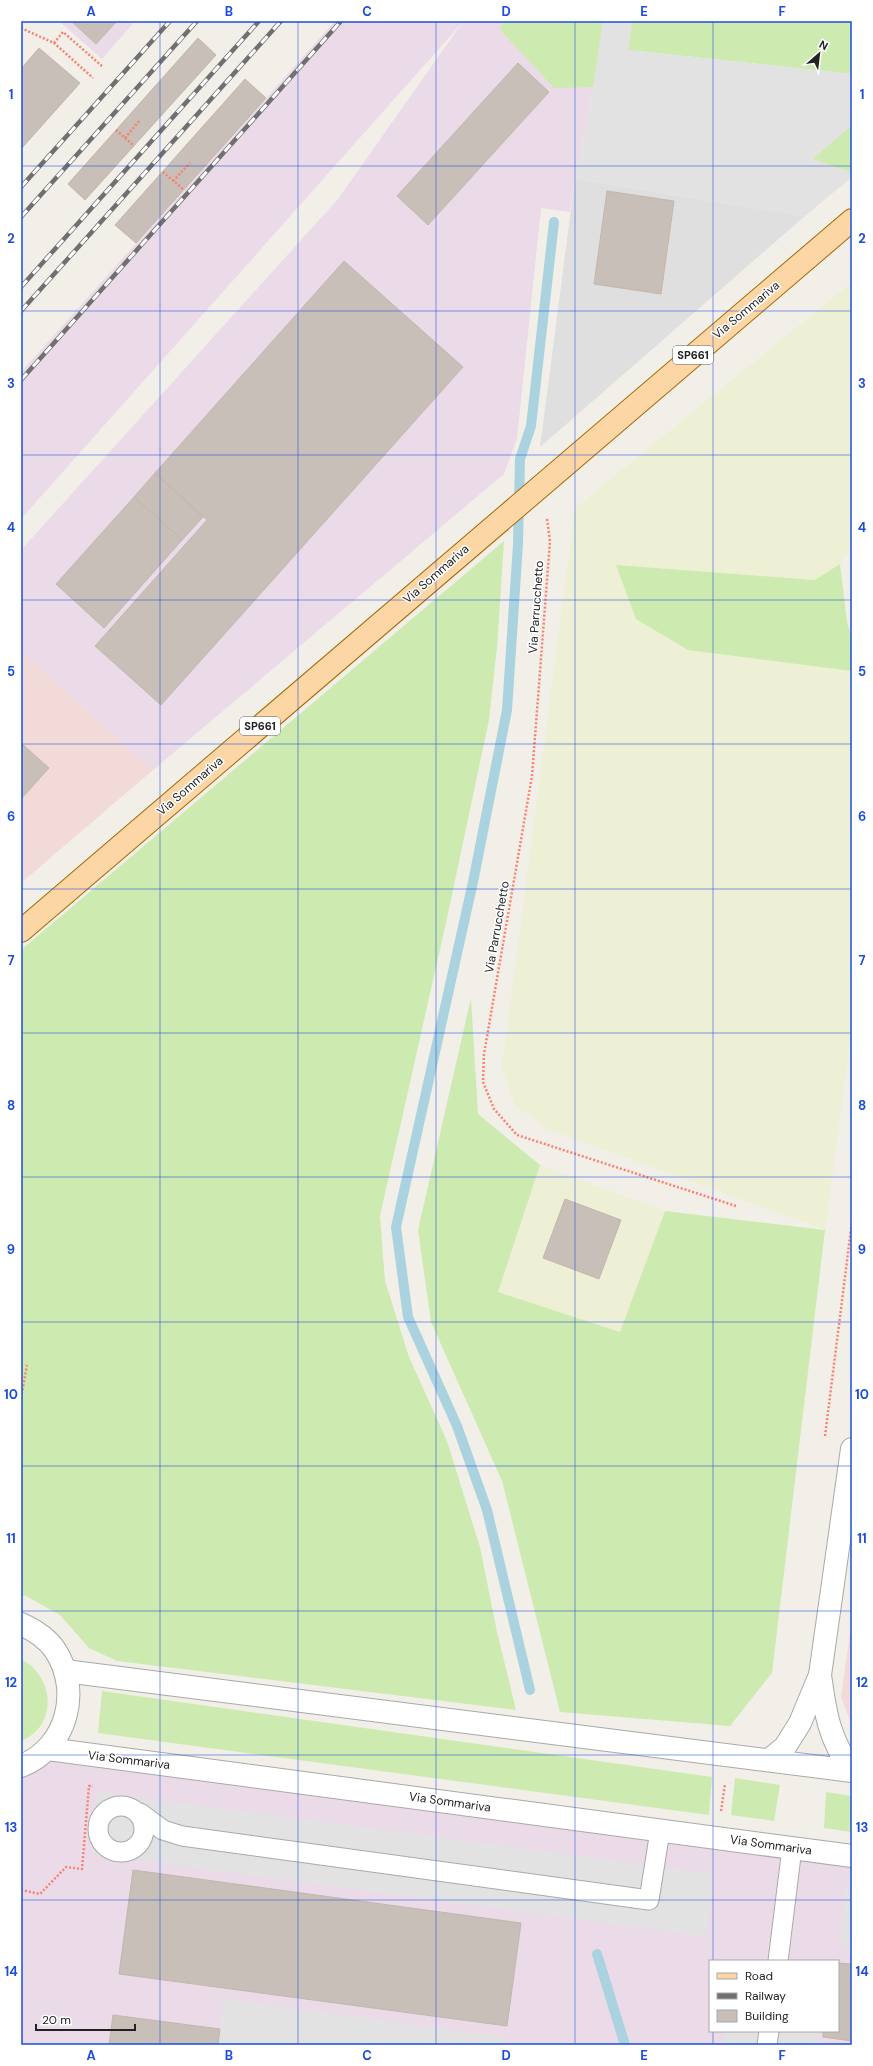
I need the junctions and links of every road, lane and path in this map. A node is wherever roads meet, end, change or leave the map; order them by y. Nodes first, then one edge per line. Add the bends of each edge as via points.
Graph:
1 (21, 28) edge
2 (54, 43) junction
3 (103, 67) dead end
4 (93, 78) dead end
5 (140, 120) dead end
6 (116, 130) dead end
7 (125, 138) junction
8 (134, 146) dead end
9 (190, 163) dead end
10 (163, 172) dead end
11 (173, 181) junction
12 (184, 190) dead end
13 (852, 220) edge
14 (538, 487) junction
15 (21, 931) edge
16 (736, 1206) dead end
17 (852, 1221) edge
18 (27, 1365) dead end
19 (21, 1398) edge
20 (824, 1441) dead end
21 (852, 1449) edge
22 (21, 1624) edge
23 (65, 1671) junction
24 (820, 1675) junction
25 (48, 1749) junction
26 (729, 1754) junction
27 (770, 1760) junction
28 (21, 1766) edge
29 (852, 1770) edge
30 (140, 1813) junction
31 (660, 1831) junction
32 (182, 1836) junction
33 (717, 1838) junction
34 (138, 1845) junction
35 (792, 1848) junction
36 (852, 1856) edge
37 (778, 1960) edge
38 (769, 2032) edge
39 (767, 2045) edge

1 - 2 path
2 - 3 path via 63,32
2 - 4 path
5 - 7 path
6 - 7 path
7 - 8 path
9 - 11 path
10 - 11 path
11 - 12 path
13 - 14 main road, Via Sommariva / SP661
14 - 15 main road, Via Sommariva / SP661
14 - 16 path, Via Parrucchetto via 550,541 532,776 484,1054 483,1082 494,1109 517,1135
17 - 20 path
18 - 19 path
21 - 24 street
22 - 23 street via 37,1632 54,1650
23 - 25 street via 69,1692 67,1712 60,1732
23 - 26 street
24 - 27 street via 800,1723 785,1747
24 - 29 street via 826,1717 840,1755
25 - 28 street
25 - 31 street, Via Sommariva
26 - 27 street
26 - 33 path
27 - 29 street
30 - 32 lane via 163,1830
30 - 34 lane via 145,1827
30 - 34 lane via 127,1806 111,1808 102,1816 98,1827 102,1842 115,1852 130,1851
31 - 32 lane via 649,1900
31 - 33 street, Via Sommariva
32 - 34 lane
33 - 35 street, Via Sommariva
35 - 36 street, Via Sommariva
35 - 37 lane
38 - 39 lane

